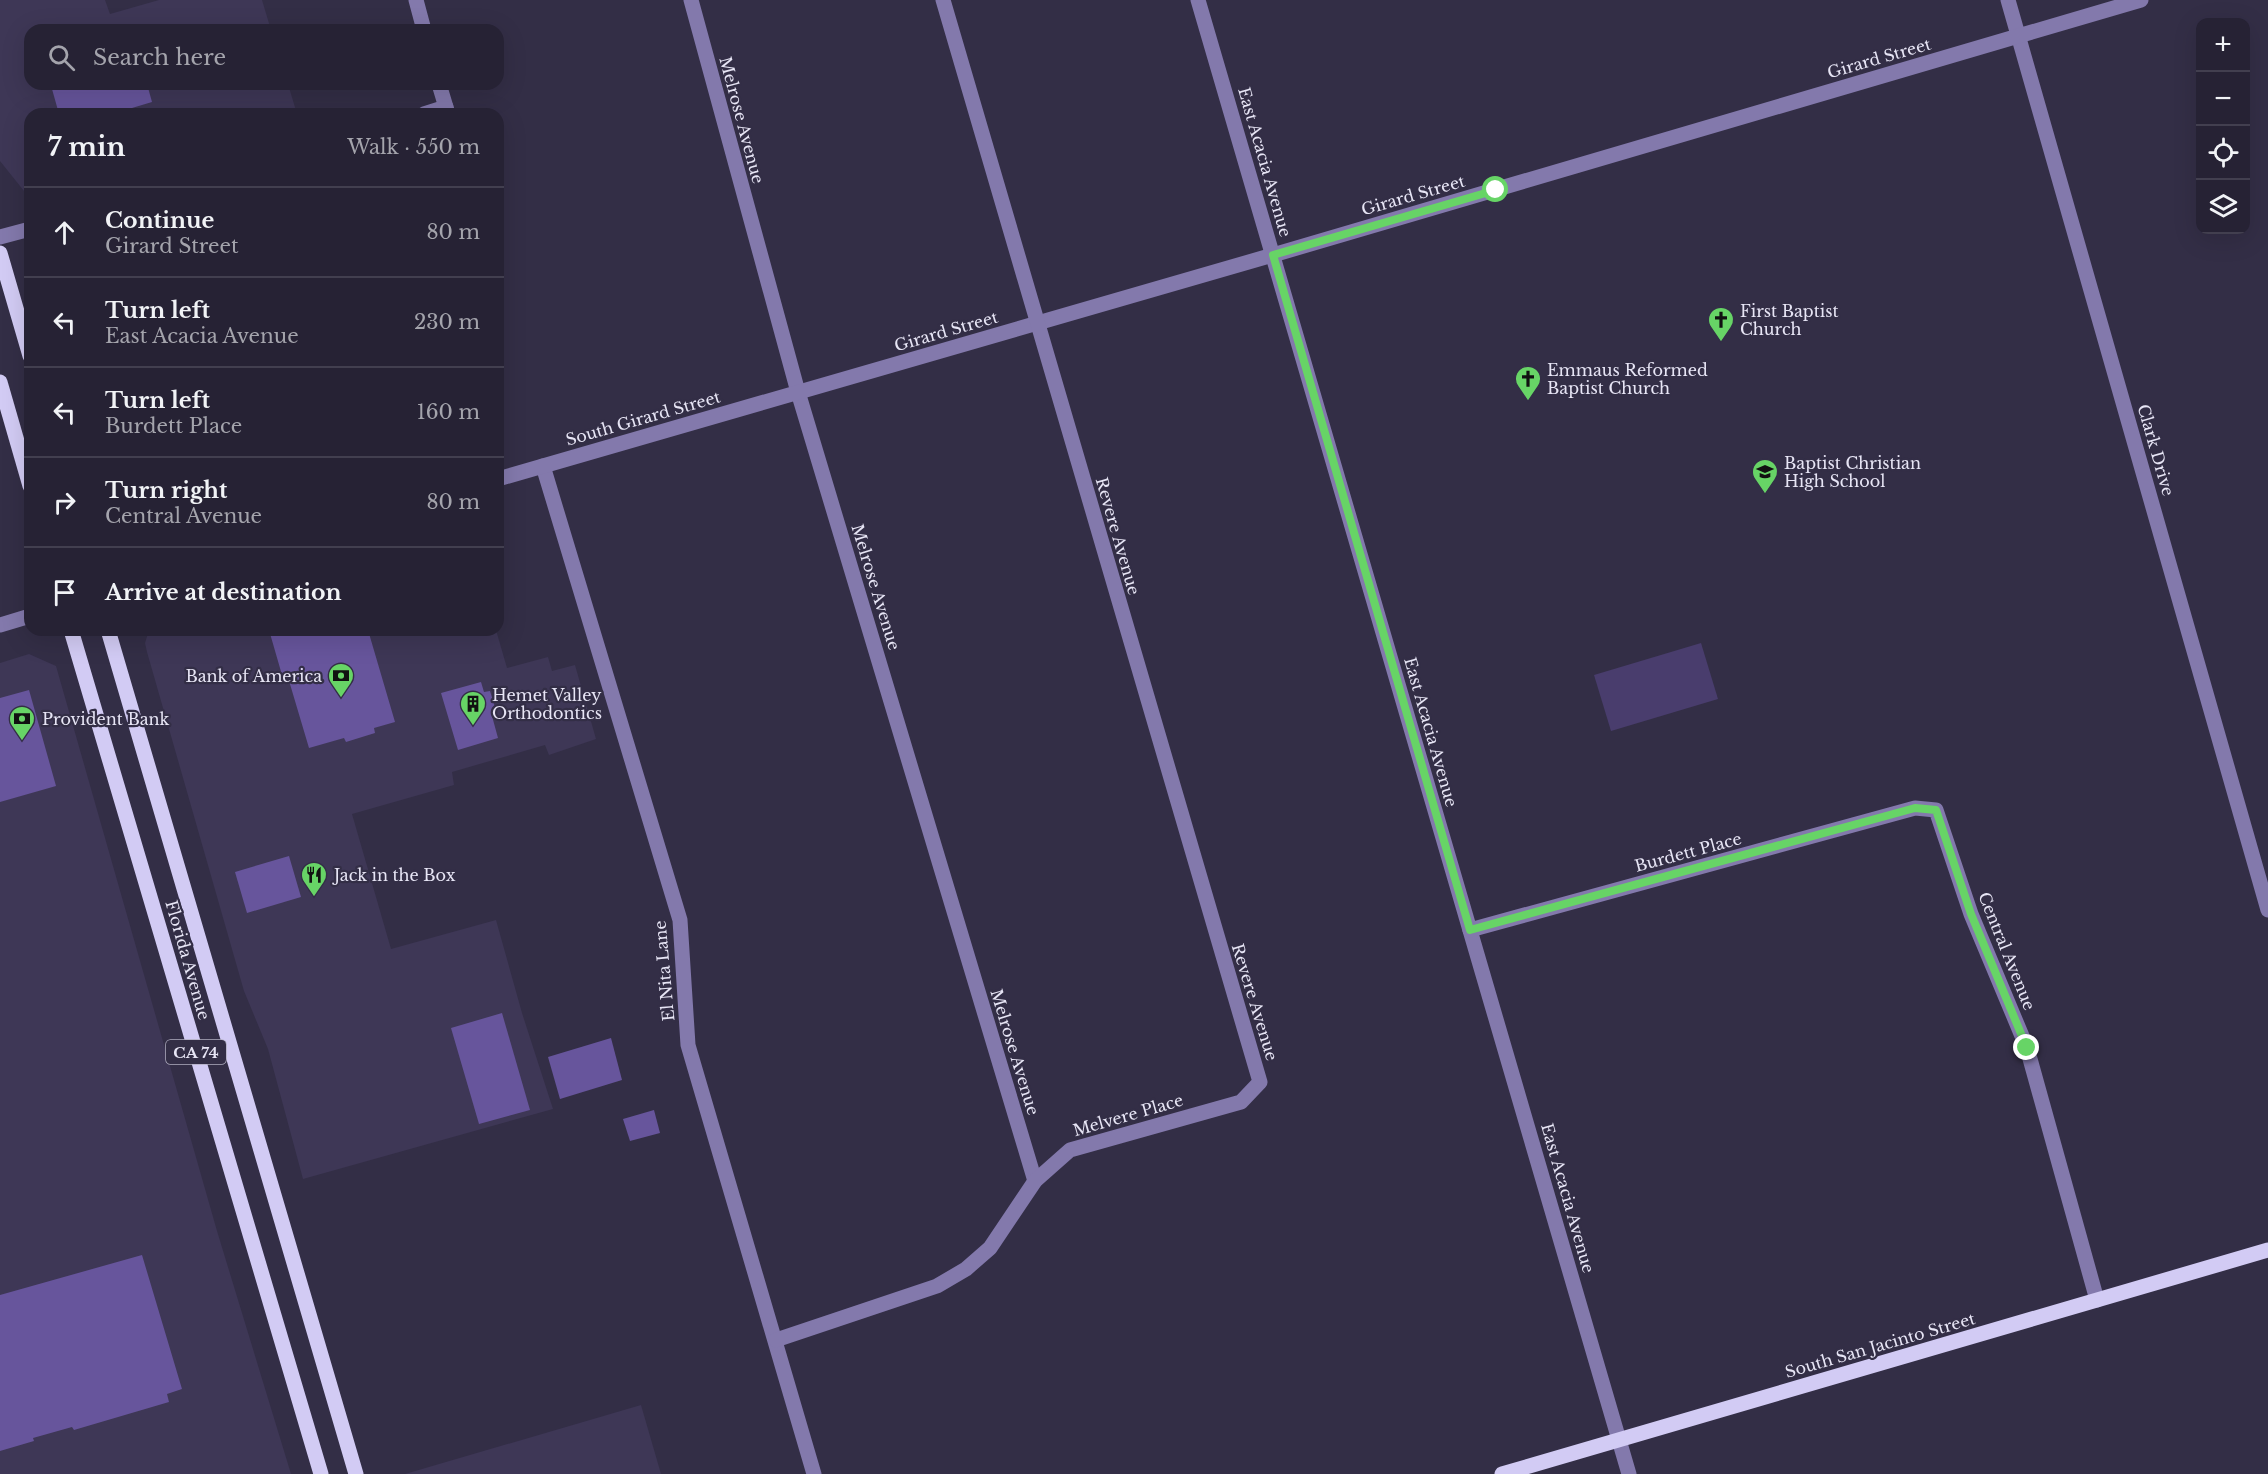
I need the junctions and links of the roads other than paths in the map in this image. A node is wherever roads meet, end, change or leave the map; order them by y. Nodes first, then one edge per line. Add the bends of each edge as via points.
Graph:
1 (416, 0) edge
2 (691, 0) edge
3 (943, 0) edge
4 (1198, 0) edge
5 (2008, 0) edge
6 (2141, 0) edge
7 (422, 24) edge
8 (2019, 36) junction
9 (441, 90) edge
10 (446, 108) edge
11 (24, 231) edge
12 (0, 237) edge
13 (0, 254) edge
14 (1273, 255) junction
15 (1036, 323) junction
16 (24, 336) edge
17 (0, 382) edge
18 (798, 392) junction
19 (24, 465) edge
20 (543, 466) junction
21 (504, 477) edge
22 (24, 618) edge
23 (0, 625) edge
24 (73, 636) edge
25 (110, 636) edge
26 (1915, 808) joint
27 (2268, 910) edge
28 (1470, 930) junction
29 (1260, 1082) joint
30 (1035, 1181) junction
31 (2268, 1250) edge
32 (2097, 1300) junction
33 (776, 1340) junction
34 (1619, 1440) junction
35 (321, 1474) edge
36 (356, 1474) edge
37 (814, 1474) edge
38 (1502, 1474) edge
39 (1629, 1474) edge

1 - 7 street
2 - 18 street, Melrose Avenue
3 - 15 street, Revere Avenue
4 - 14 street, East Acacia Avenue
5 - 8 street, Clark Drive
6 - 8 street, Girard Street
8 - 14 street, Girard Street
8 - 27 street, Clark Drive
9 - 10 street
11 - 12 street
13 - 16 main road
14 - 15 street, Girard Street
14 - 28 street, East Acacia Avenue
15 - 18 street, Girard Street
15 - 29 street, Revere Avenue
17 - 19 main road
18 - 20 street, South Girard Street
18 - 30 street, Melrose Avenue
20 - 21 street, South Girard Street
20 - 33 street, El Nita Lane via 680,920 687,1045
22 - 23 street
24 - 35 main road, Florida Avenue / CA 74
25 - 36 main road, Florida Avenue / CA 74
26 - 28 street, Burdett Place
26 - 32 street, Central Avenue via 1936,810 1971,914 2027,1048
28 - 34 street, East Acacia Avenue
29 - 30 street, Melvere Place via 1241,1102 1070,1150
30 - 33 street, Melvere Place via 990,1248 966,1269 938,1286
31 - 32 main road, South San Jacinto Street
32 - 34 main road, South San Jacinto Street
33 - 37 street, El Nita Lane
34 - 38 main road, South San Jacinto Street
34 - 39 street, East Acacia Avenue

